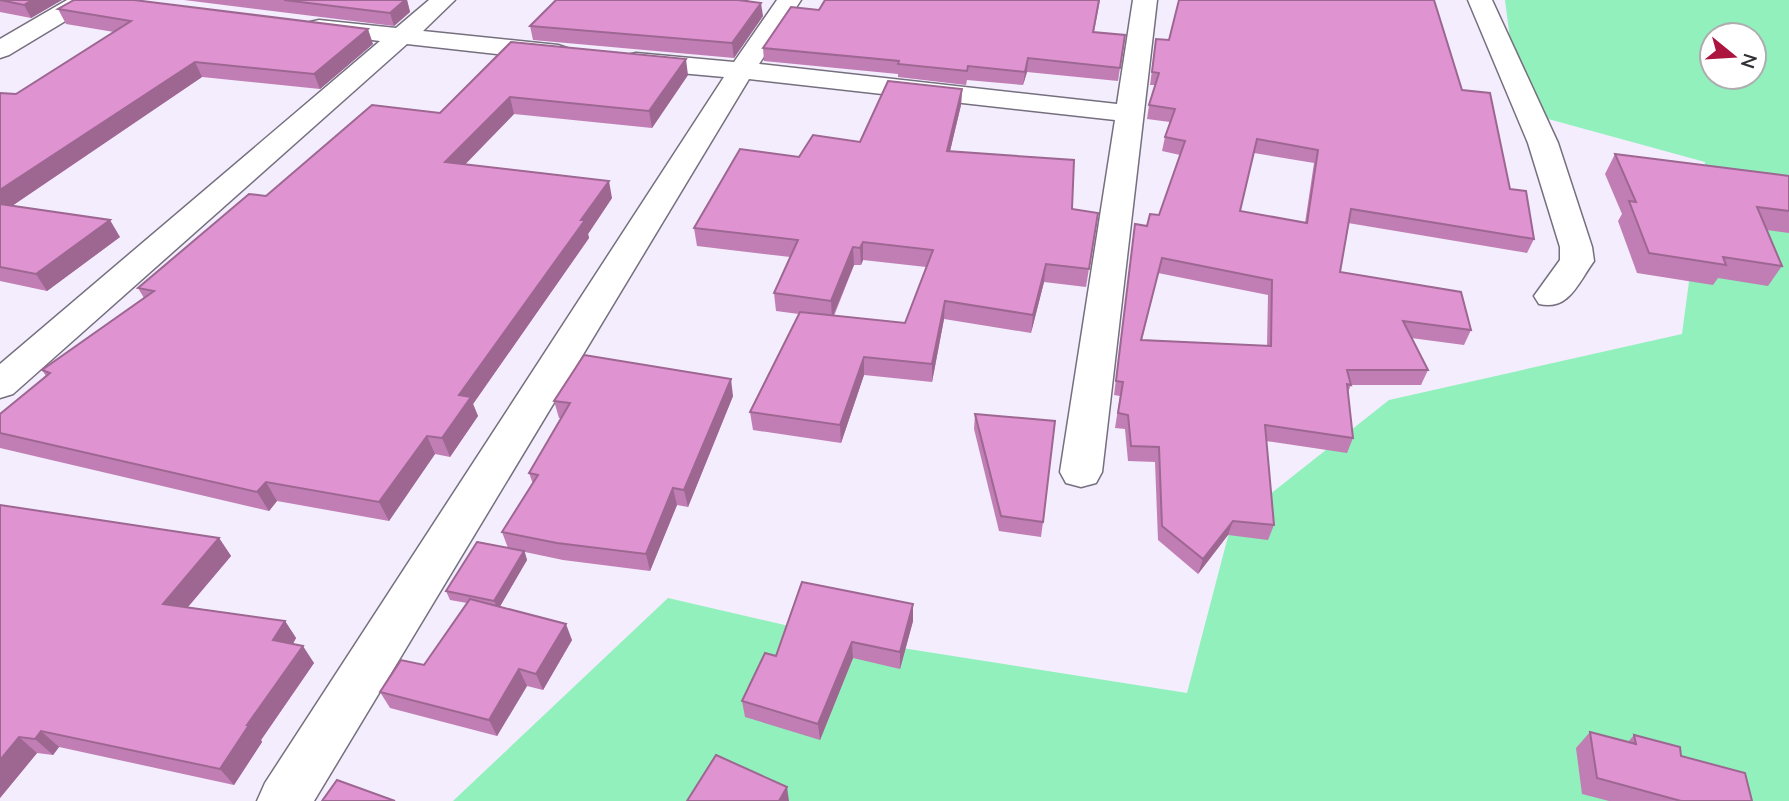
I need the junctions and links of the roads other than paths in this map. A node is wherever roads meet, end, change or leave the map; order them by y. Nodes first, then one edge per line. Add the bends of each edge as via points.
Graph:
1 (83, 0) edge
2 (443, 0) edge
3 (789, 0) edge
4 (1145, 0) edge
5 (1480, 0) edge
6 (292, 23) edge
7 (399, 37) junction
8 (0, 50) edge
9 (577, 55) edge
10 (618, 59) edge
11 (741, 71) junction
12 (1131, 114) junction
13 (1551, 296) dead end
14 (0, 386) edge
15 (1081, 472) dead end
16 (284, 801) edge

1 - 8 street
2 - 7 street
3 - 11 street
4 - 12 street
5 - 13 street via 1543,143 1576,247 1577,261
6 - 7 street
7 - 9 street
7 - 14 street
10 - 11 street
11 - 12 street
11 - 16 street
12 - 15 street

